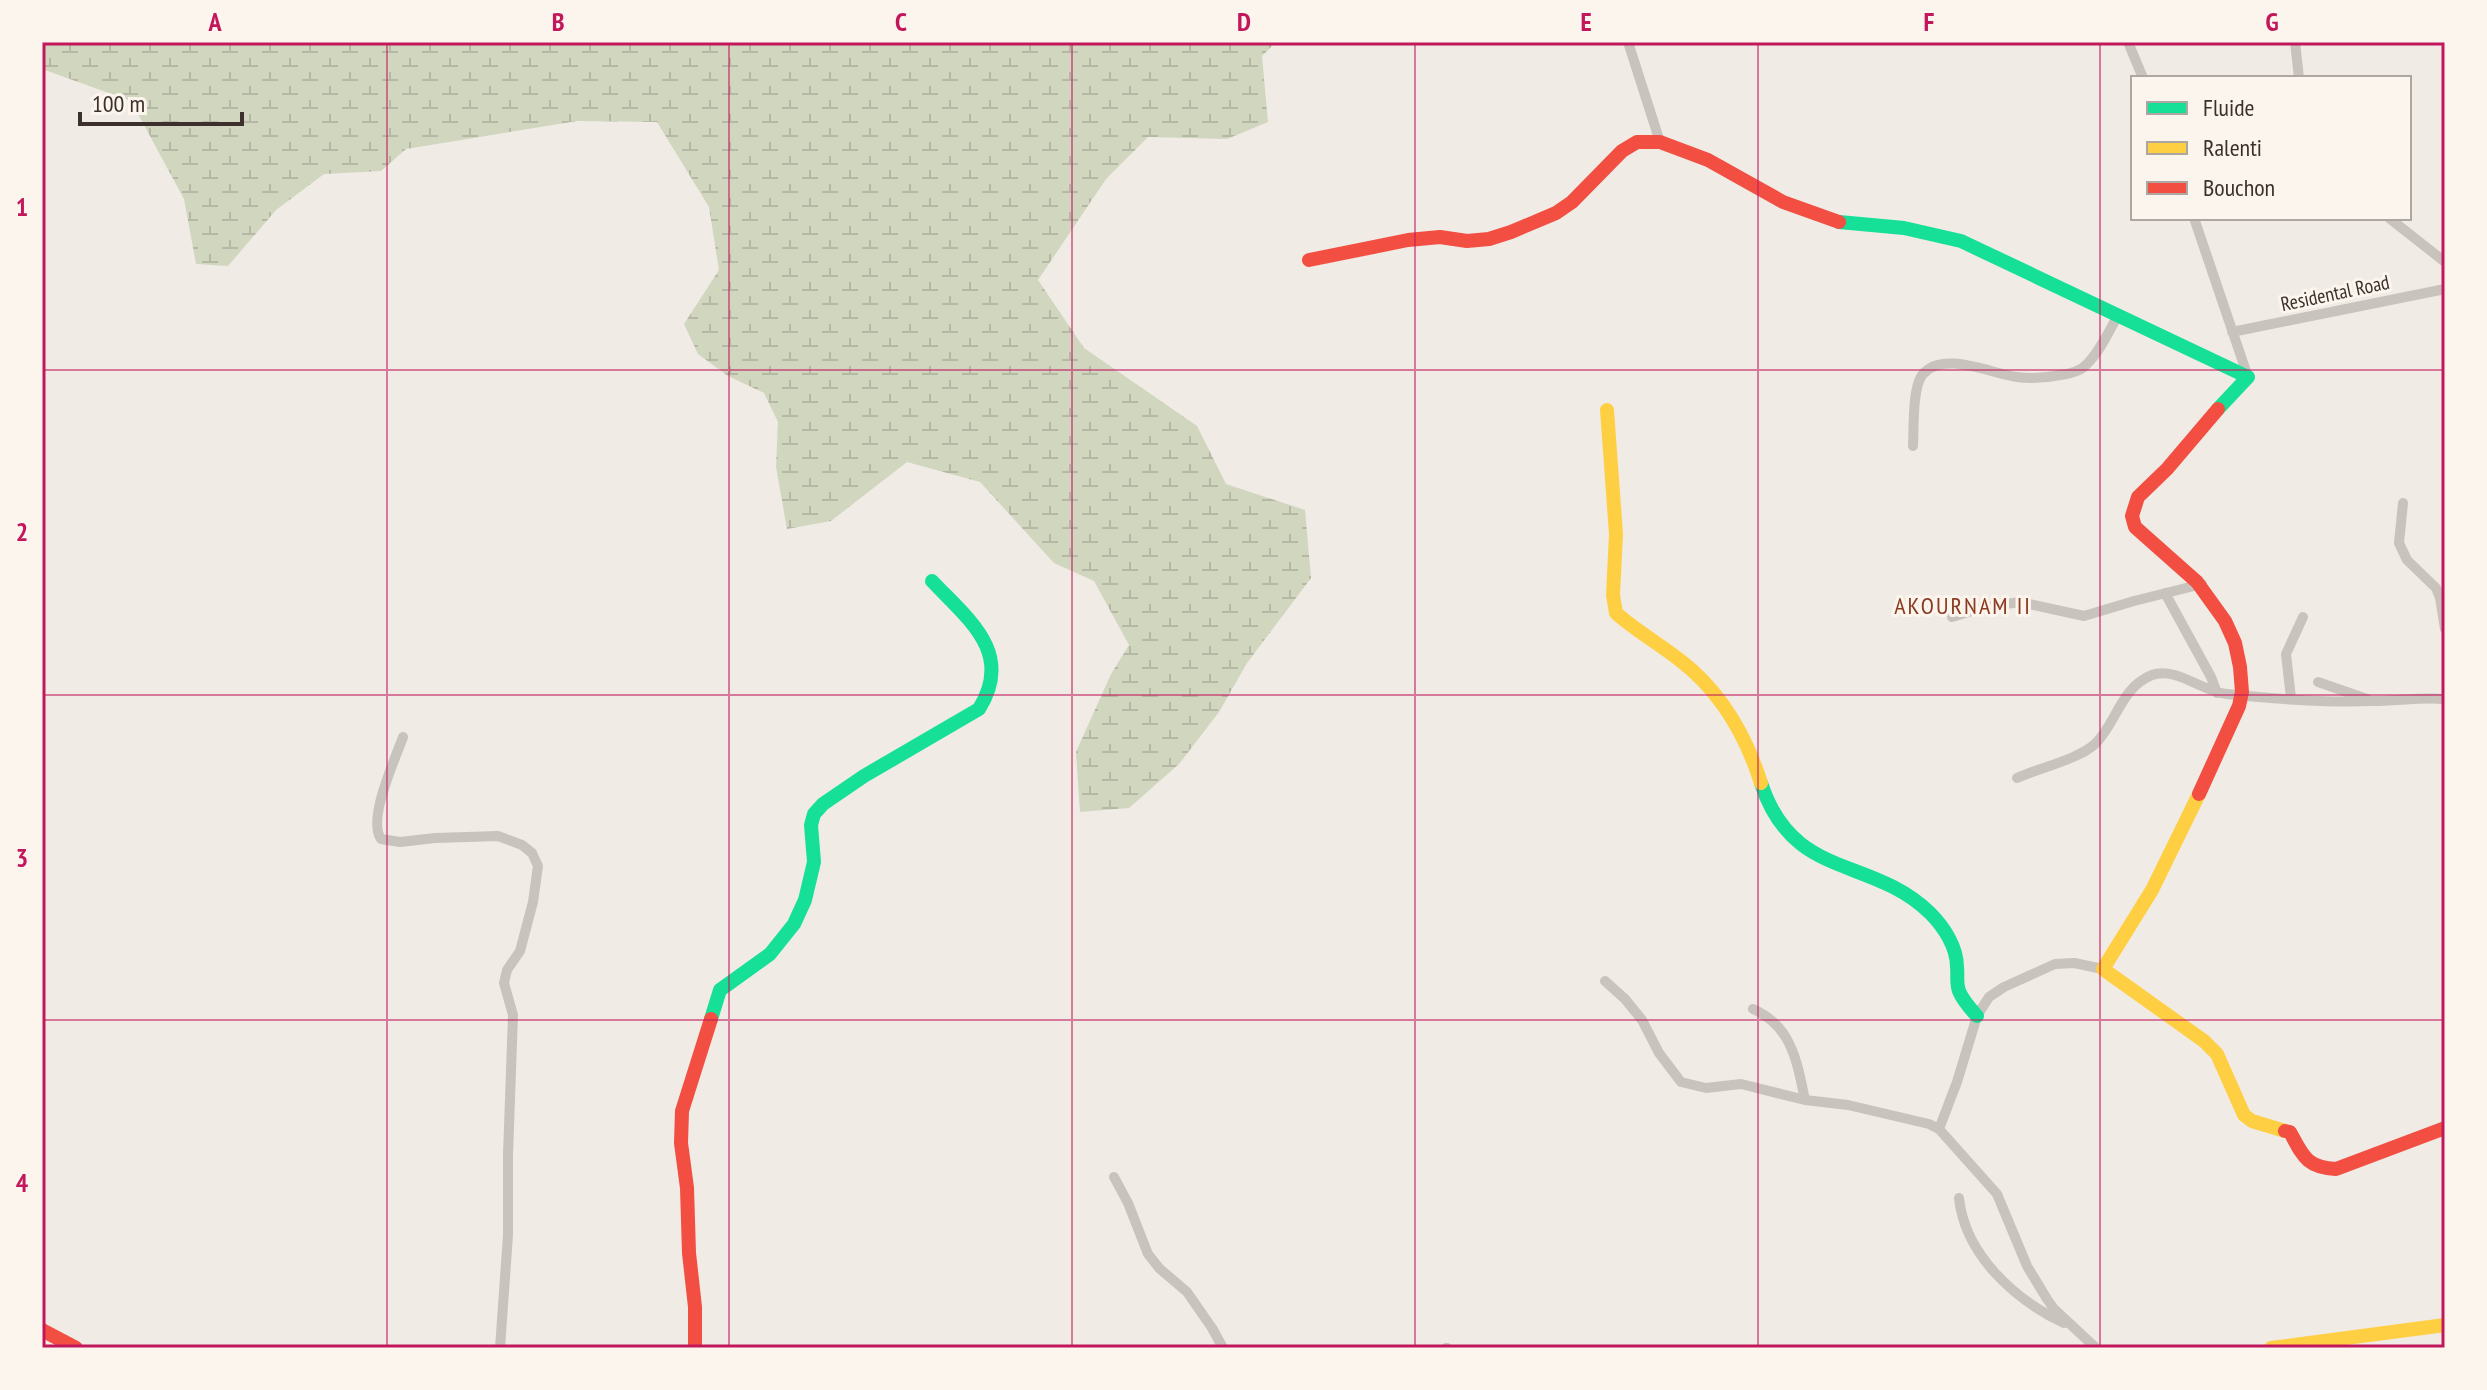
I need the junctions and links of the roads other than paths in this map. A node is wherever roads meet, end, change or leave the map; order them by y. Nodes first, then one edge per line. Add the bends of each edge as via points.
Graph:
1 (1628, 42) edge
2 (2128, 42) edge
3 (2295, 42) edge
4 (2142, 76) edge
5 (2299, 76) edge
6 (1660, 142) junction
7 (2195, 220) edge
8 (2392, 220) edge
9 (1309, 260) dead end
10 (2445, 262) edge
11 (2445, 289) edge
12 (2117, 317) junction
13 (2232, 332) junction
14 (2248, 377) junction
15 (1607, 410) dead end
16 (1913, 446) dead end
17 (2403, 503) dead end
18 (932, 581) dead end
19 (2202, 584) junction
20 (2165, 593) junction
21 (1952, 617) dead end
22 (2303, 617) dead end
23 (2445, 629) edge
24 (2318, 682) dead end
25 (2217, 693) junction
26 (2242, 696) junction
27 (2291, 698) junction
28 (2445, 699) edge
29 (2373, 701) junction
30 (403, 737) dead end
31 (2017, 778) dead end
32 (2103, 969) junction
33 (1605, 981) dead end
34 (1753, 1009) dead end
35 (1977, 1016) junction
36 (1805, 1100) junction
37 (2445, 1128) edge
38 (1939, 1129) junction
39 (1114, 1177) dead end
40 (1959, 1198) dead end
41 (2445, 1325) edge
42 (2077, 1329) junction
43 (42, 1330) edge
44 (76, 1348) edge
45 (500, 1348) edge
46 (695, 1348) edge
47 (1223, 1348) edge
48 (2096, 1348) edge
49 (2271, 1348) edge

1 - 6 street
2 - 4 street
3 - 5 street
6 - 9 street via 1637,142 1622,151 1572,202 1511,232 1478,240 1408,240
6 - 12 street via 1708,160 1783,202 1838,222 1904,228 1961,241
7 - 13 street
8 - 10 street
11 - 13 street, Residental Road
12 - 14 street
12 - 16 street via 2086,366 2069,374 2017,377 1945,363 1929,370 1917,386
13 - 14 street
14 - 19 street via 2138,497 2132,516 2142,534
15 - 35 street via 1616,613 1683,661 1740,729 1774,816 1787,834 1811,853 1889,885 1934,917 1955,951 1957,987
17 - 23 street via 2399,543 2407,560 2436,588
18 - 46 street via 990,650 992,689 979,709 858,780 815,812 815,857 797,919 768,956 733,977 714,1003 682,1111
19 - 20 street
19 - 26 street via 2229,630
20 - 21 street via 2084,616 2020,602
20 - 25 street
22 - 27 street via 2286,654
24 - 29 street
25 - 26 street
25 - 31 street via 2165,673 2153,674 2125,698 2098,742 2084,753
26 - 27 street
26 - 32 street via 2156,884
27 - 29 street
28 - 29 street
30 - 45 street via 376,815 381,839 498,836 522,845 538,866 520,951 504,983 513,1015
32 - 35 street via 2074,963 2041,968 1996,991
32 - 37 street via 2204,1041 2217,1054 2244,1115 2290,1132 2306,1161 2336,1169
33 - 36 street via 1642,1020 1681,1082 1706,1088 1741,1084
34 - 36 street via 1773,1020 1793,1048
35 - 38 street
36 - 38 street via 1848,1105
38 - 42 street via 1990,1183 2027,1266 2054,1309
39 - 47 street via 1148,1254 1187,1292
40 - 42 street via 1963,1223 1990,1267 2045,1314
41 - 49 street
42 - 48 street
43 - 44 street

